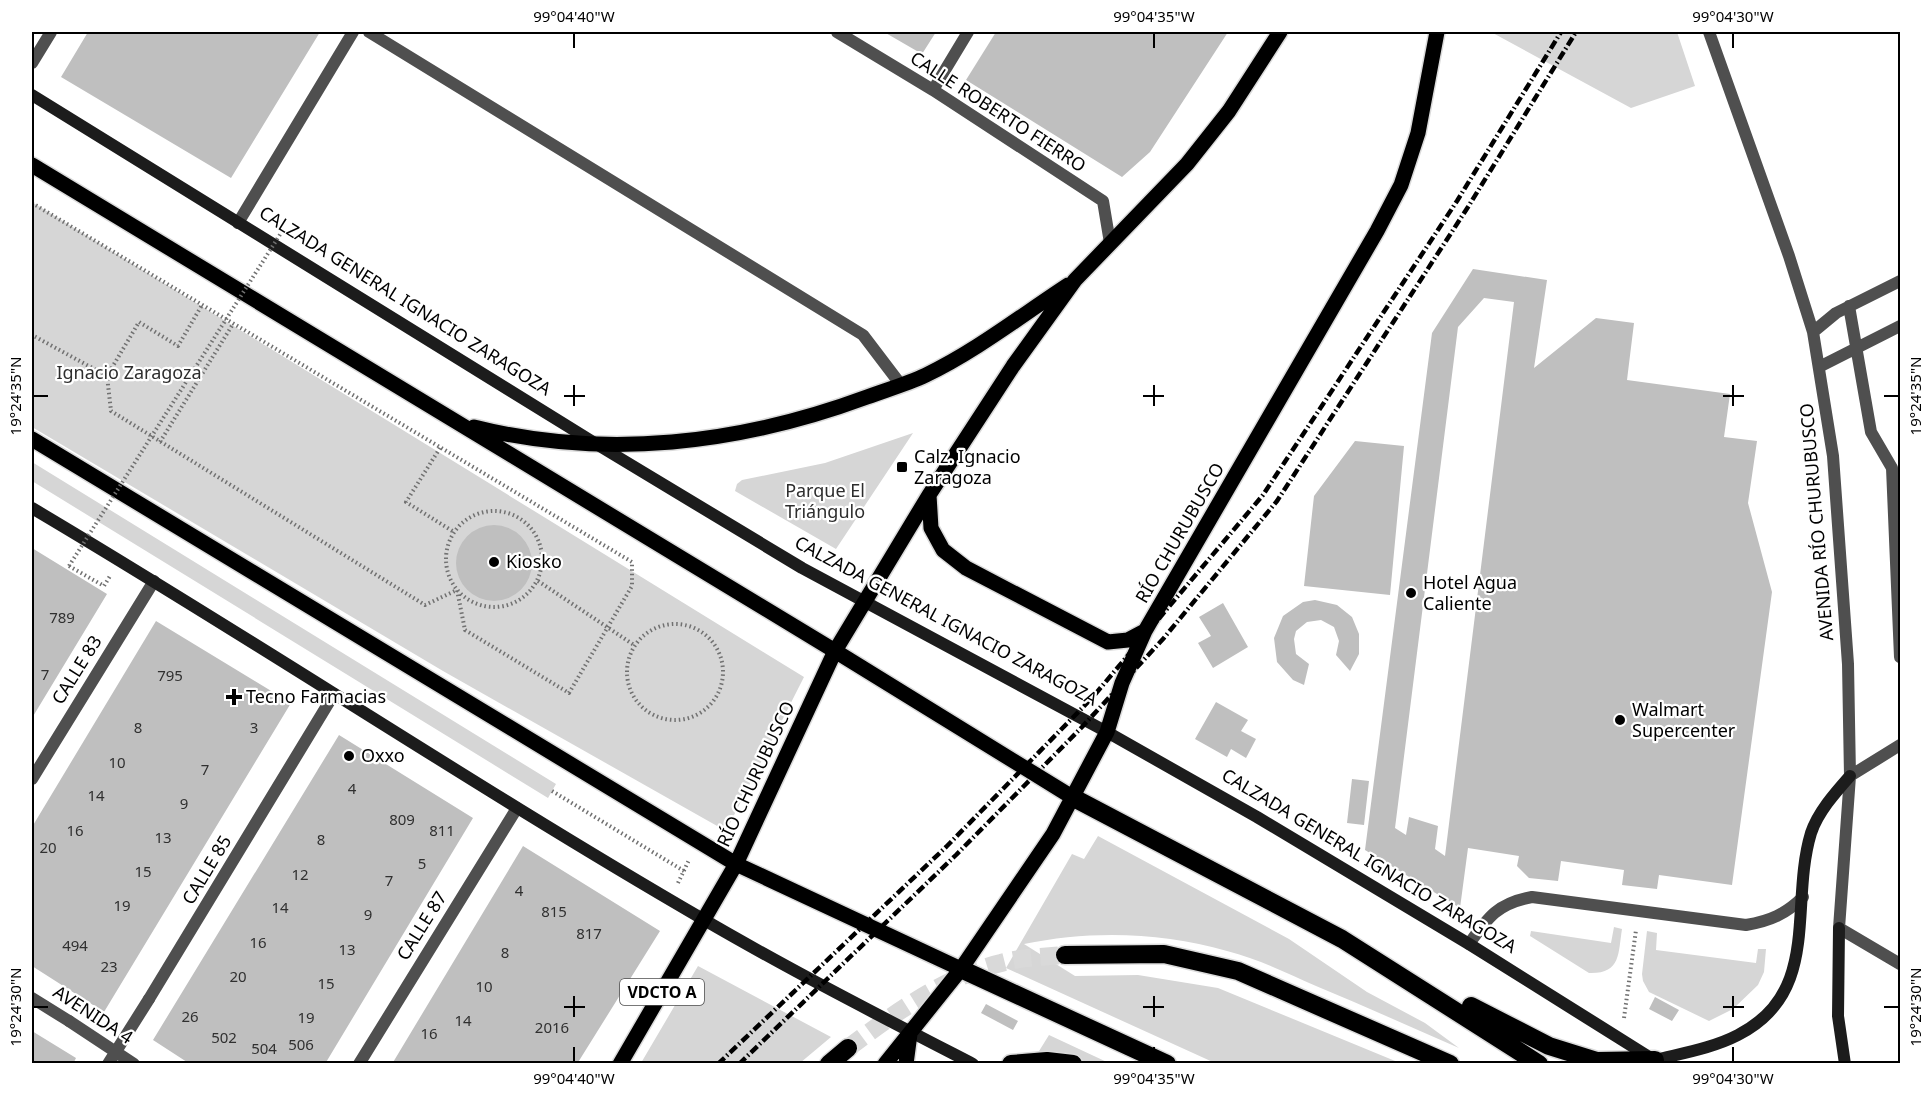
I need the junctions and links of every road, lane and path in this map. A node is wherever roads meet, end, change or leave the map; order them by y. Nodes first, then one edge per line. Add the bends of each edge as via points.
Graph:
1 (51, 32) edge
2 (353, 32) edge
3 (369, 32) edge
4 (837, 32) edge
5 (968, 32) edge
6 (1280, 32) edge
7 (1437, 32) edge
8 (1709, 32) edge
9 (32, 63) edge
10 (933, 90) junction
11 (32, 95) edge
12 (32, 165) edge
13 (32, 203) edge
14 (238, 223) junction
15 (281, 233) dead end
16 (1110, 243) junction
17 (1075, 280) junction
18 (1900, 281) edge
19 (202, 305) junction
20 (1849, 306) junction
21 (233, 324) junction
22 (1900, 326) edge
23 (1813, 332) junction
24 (32, 335) edge
25 (1855, 350) junction
26 (1819, 367) junction
27 (106, 376) junction
28 (900, 385) junction
29 (456, 422) junction
30 (32, 439) edge
31 (160, 442) junction
32 (598, 445) junction
33 (440, 448) junction
34 (1892, 468) junction
35 (1900, 482) edge
36 (929, 495) junction
37 (32, 508) edge
38 (454, 532) junction
39 (154, 581) junction
40 (538, 581) junction
41 (104, 586) dead end
42 (457, 590) junction
43 (863, 602) junction
44 (607, 627) junction
45 (1145, 631) junction
46 (634, 645) junction
47 (835, 651) junction
48 (1900, 657) edge
49 (334, 694) junction
50 (1107, 732) junction
51 (1900, 746) edge
52 (1850, 776) junction
53 (32, 779) edge
54 (552, 791) dead end
55 (1072, 797) junction
56 (517, 808) junction
57 (698, 841) junction
58 (736, 864) junction
59 (684, 871) junction
60 (1803, 897) junction
61 (669, 900) junction
62 (704, 920) junction
63 (1839, 928) junction
64 (1636, 930) dead end
65 (1341, 939) junction
66 (1469, 944) junction
67 (1065, 955) tunnel mouth
68 (1900, 964) edge
69 (961, 969) junction
70 (32, 998) edge
71 (910, 1032) junction
72 (1622, 1038) junction
73 (848, 1048) tunnel mouth
74 (116, 1052) junction
75 (1658, 1062) edge
76 (108, 1064) edge
77 (134, 1064) edge
78 (359, 1064) edge
79 (620, 1064) edge
80 (830, 1064) edge
81 (885, 1064) edge
82 (906, 1064) edge
83 (972, 1064) edge
84 (1011, 1064) edge
85 (1073, 1064) edge
86 (1167, 1064) edge
87 (1450, 1064) edge
88 (1539, 1064) edge
89 (1845, 1064) edge

1 - 9 street
2 - 14 street
3 - 28 street via 863,335
4 - 10 street, CALLE ROBERTO FIERRO
5 - 10 street
6 - 16 main road, RÍO CHURUBUSCO via 1229,111 1187,164
7 - 45 main road, RÍO CHURUBUSCO via 1418,133 1401,185
8 - 23 street, AVENIDA RÍO CHURUBUSCO
10 - 16 street, CALLE ROBERTO FIERRO via 1103,201
11 - 14 main road, CALZADA GENERAL IGNACIO ZARAGOZA
12 - 29 main road
13 - 19 path
14 - 32 main road, CALZADA GENERAL IGNACIO ZARAGOZA
15 - 41 path, bridge via 69,566
16 - 17 main road, RÍO CHURUBUSCO
17 - 28 main road via 926,375
17 - 36 main road, RÍO CHURUBUSCO
18 - 20 street
19 - 21 path
19 - 27 path via 178,346 139,322
20 - 23 street
20 - 25 street
21 - 31 path
21 - 33 path
22 - 25 street
23 - 26 street, AVENIDA RÍO CHURUBUSCO
24 - 27 path
25 - 26 street
25 - 34 street via 1871,432
26 - 52 street, AVENIDA RÍO CHURUBUSCO via 1834,468 1848,664
27 - 31 path via 111,411
28 - 32 main road via 822,414 760,429 654,445
29 - 32 main road via 511,436
29 - 47 main road
30 - 57 main road
31 - 42 path via 425,604
32 - 43 main road, CALZADA GENERAL IGNACIO ZARAGOZA
33 - 38 path via 406,502
33 - 44 path via 632,562 632,586
34 - 35 street
34 - 48 street
36 - 43 main road, RÍO CHURUBUSCO
36 - 45 main road via 931,528 943,550 966,568 1108,642 1128,640
37 - 39 main road
38 - 40 path via 480,513 512,514 525,522 542,549
38 - 42 path via 445,561
39 - 49 main road
39 - 53 street, CALLE 83
40 - 42 path via 522,598 500,608 469,601
40 - 44 path
42 - 44 path via 465,630 569,693
43 - 47 main road, RÍO CHURUBUSCO
43 - 50 main road, CALZADA GENERAL IGNACIO ZARAGOZA
44 - 46 path
45 - 50 main road, RÍO CHURUBUSCO via 1122,683
46 - 46 path via 626,675 630,690 649,713 679,720 707,708 717,696 723,681 718,649 693,627 677,623 661,626
47 - 55 main road
47 - 58 main road, RÍO CHURUBUSCO
49 - 56 main road
49 - 74 street, CALLE 85
50 - 55 main road, RÍO CHURUBUSCO
50 - 66 main road, CALZADA GENERAL IGNACIO ZARAGOZA
51 - 52 street
52 - 60 main road via 1824,807 1811,832
52 - 63 street, AVENIDA RÍO CHURUBUSCO
54 - 59 path
55 - 65 highway
55 - 69 main road, RÍO CHURUBUSCO via 1053,834
56 - 61 main road
56 - 78 street, CALLE 87
57 - 58 main road
57 - 59 path
58 - 62 main road, RÍO CHURUBUSCO
58 - 69 main road
59 - 61 path
60 - 66 street via 1776,918 1746,925 1532,897 1499,907
60 - 75 main road via 1797,957 1788,986 1775,1006 1739,1035
61 - 62 main road
62 - 71 main road
62 - 79 main road, VDCTO A
63 - 68 street
63 - 89 main road via 1838,1016
64 - 72 path
65 - 75 highway via 1549,1046 1597,1061
65 - 88 highway
66 - 72 main road, CALZADA GENERAL IGNACIO ZARAGOZA
67 - 87 highway via 1164,954 1238,971
69 - 71 main road, RÍO CHURUBUSCO
69 - 86 highway
70 - 74 street, AVENIDA 4
71 - 81 main road, RÍO CHURUBUSCO
71 - 82 main road
71 - 83 main road
72 - 75 main road, CALZADA GENERAL IGNACIO ZARAGOZA
73 - 80 highway
74 - 76 street, CALLE 85
74 - 77 street, AVENIDA 4
84 - 85 highway via 1047,1060

